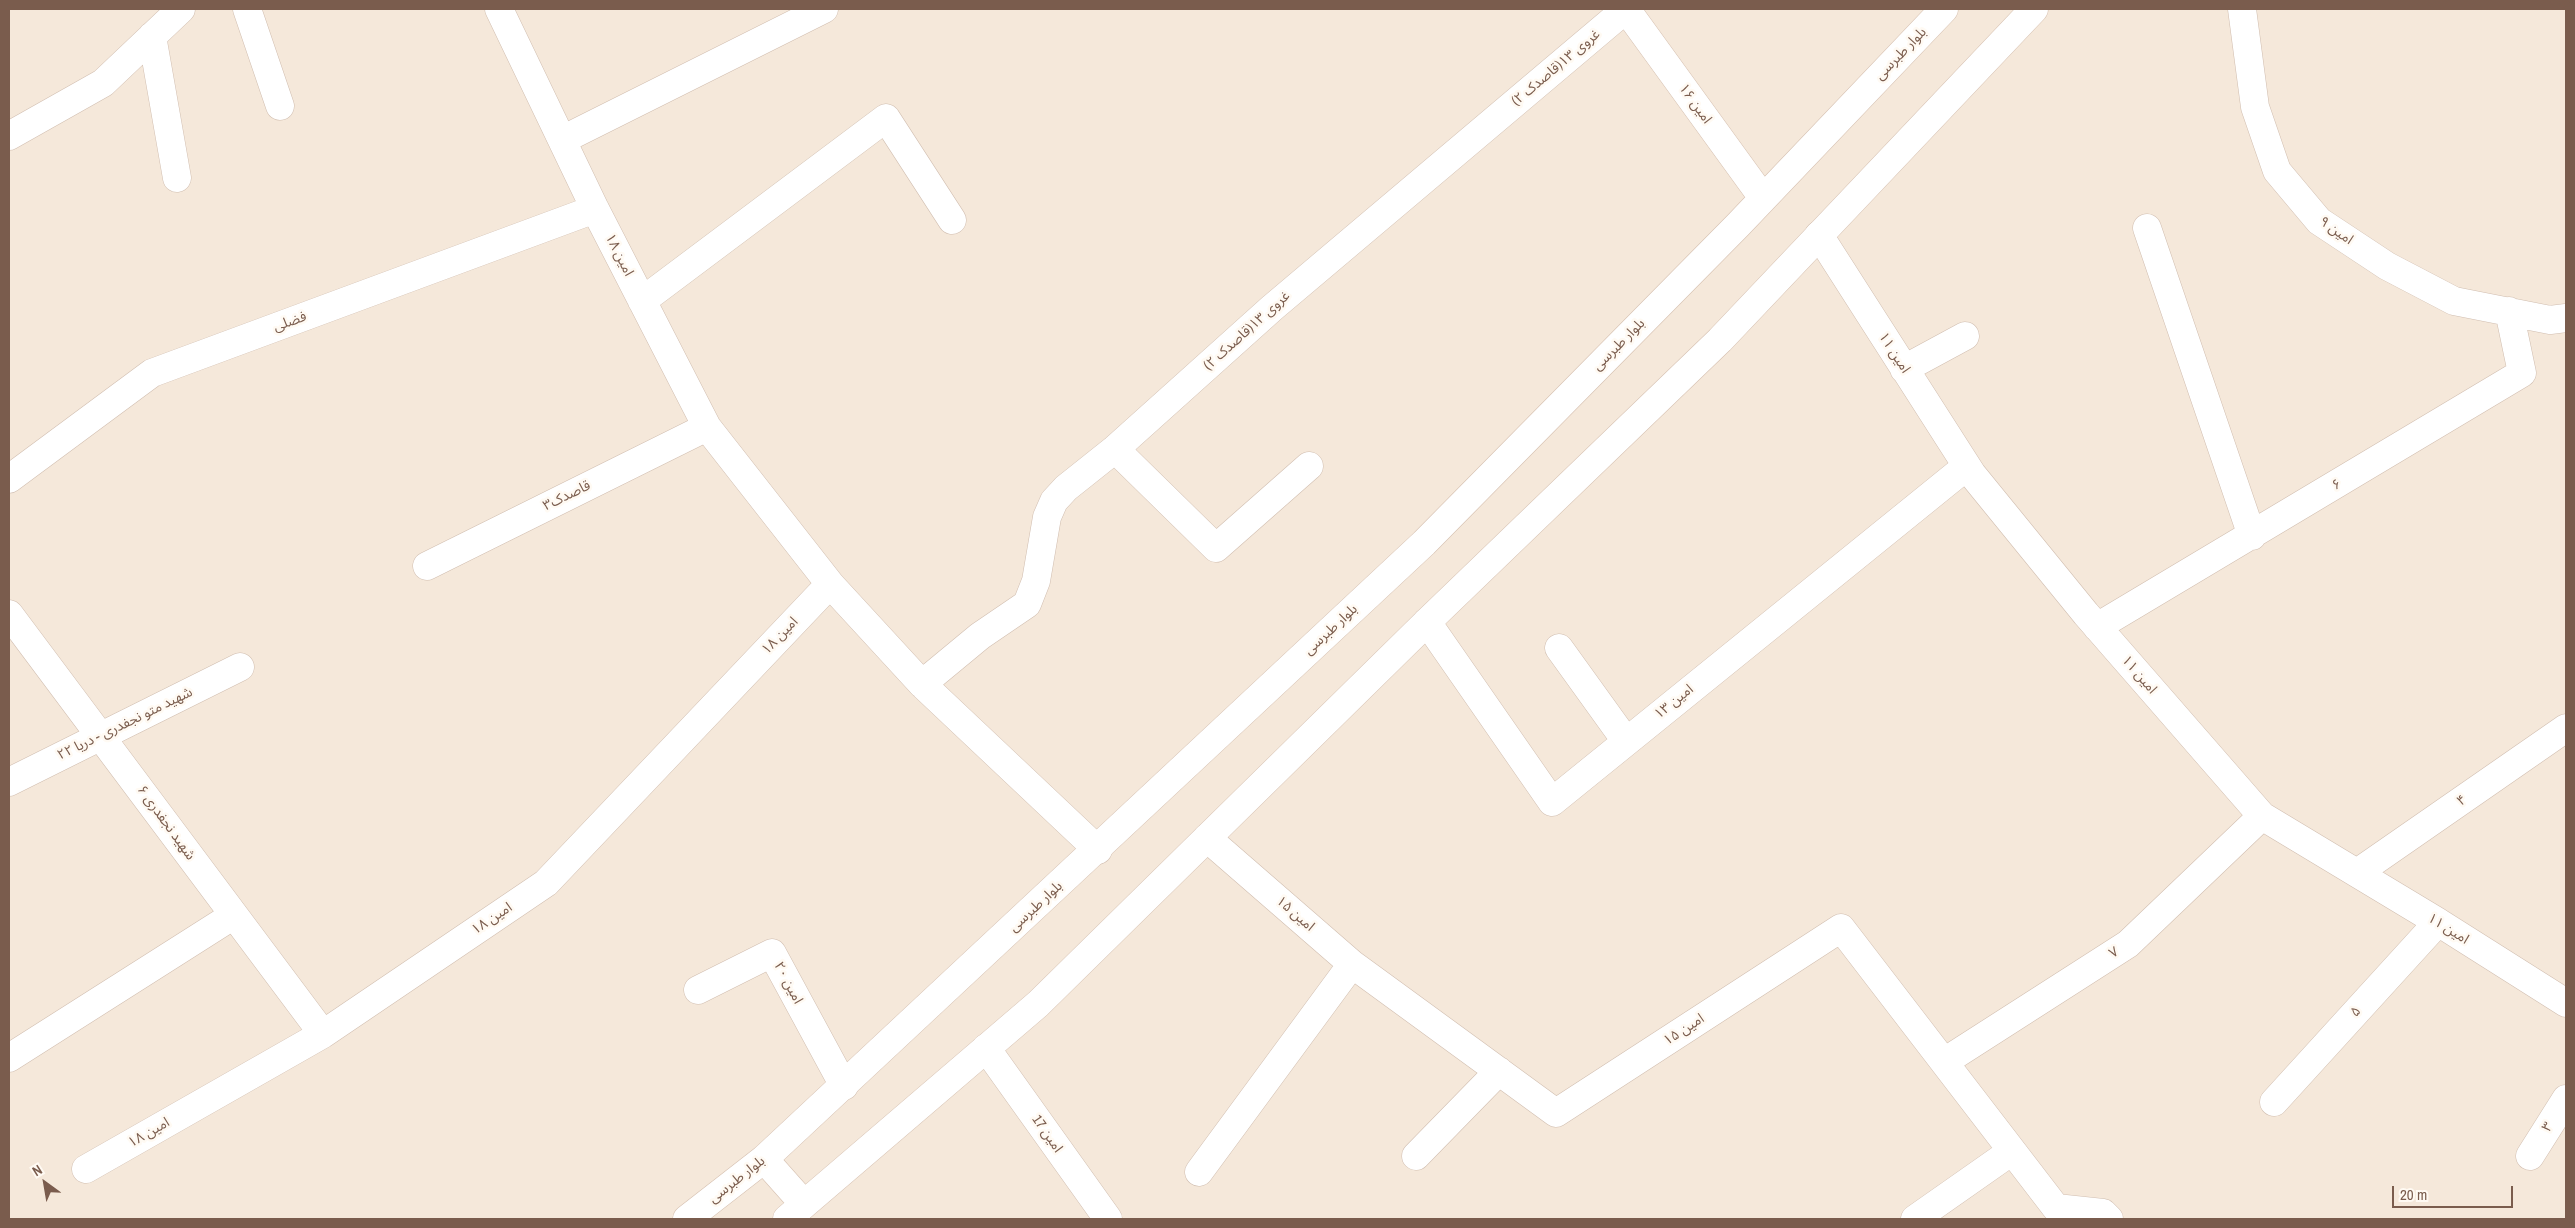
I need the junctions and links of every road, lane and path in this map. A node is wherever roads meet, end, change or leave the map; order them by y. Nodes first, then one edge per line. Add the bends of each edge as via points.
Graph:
1 (182, 9) edge
2 (247, 9) edge
3 (499, 9) edge
4 (824, 9) edge
5 (1626, 9) edge
6 (1944, 9) edge
7 (2034, 9) edge
8 (2242, 9) edge
9 (152, 36) junction
10 (280, 106) dead end
11 (9, 136) edge
12 (562, 140) junction
13 (177, 178) dead end
14 (1763, 198) junction
15 (596, 209) junction
16 (952, 220) dead end
17 (2147, 228) dead end
18 (1819, 235) junction
19 (642, 302) junction
20 (2509, 312) junction
21 (2566, 318) edge
22 (1965, 336) dead end
23 (1904, 369) junction
24 (707, 427) junction
25 (1114, 450) junction
26 (1308, 466) dead end
27 (1967, 466) junction
28 (9, 479) edge
29 (2252, 536) junction
30 (427, 566) dead end
31 (830, 584) junction
32 (9, 614) edge
33 (1428, 622) junction
34 (2097, 627) junction
35 (1559, 648) dead end
36 (240, 667) dead end
37 (922, 684) junction
38 (2566, 728) edge
39 (102, 736) junction
40 (1626, 741) junction
41 (9, 782) edge
42 (2262, 816) junction
43 (1207, 838) junction
44 (1098, 850) junction
45 (2357, 873) junction
46 (234, 915) junction
47 (2438, 922) junction
48 (1352, 964) junction
49 (698, 990) dead end
50 (2566, 1003) edge
51 (323, 1034) junction
52 (986, 1048) junction
53 (9, 1058) edge
54 (1944, 1062) junction
55 (1499, 1071) junction
56 (844, 1086) junction
57 (2566, 1098) edge
58 (2274, 1102) dead end
59 (2012, 1151) junction
60 (1416, 1156) dead end
61 (2530, 1156) dead end
62 (764, 1159) junction
63 (86, 1169) dead end
64 (1199, 1172) dead end
65 (796, 1212) edge
66 (687, 1219) edge
67 (1108, 1219) edge
68 (1915, 1219) edge
69 (2109, 1219) edge

1 - 9 street
2 - 10 street
3 - 12 street, امین ۱۸
4 - 12 street
5 - 14 street, امین ۱۶
5 - 25 street, غروی ۱۳(قاصدک ۲) via 1272,308
6 - 14 street, بلوار طبرسی
7 - 18 street
8 - 20 street, امین ۹ via 2255,108 2277,171 2319,220 2387,266 2454,301
9 - 11 street via 104,83
9 - 13 street
12 - 15 street, امین ۱۸
14 - 44 street, بلوار طبرسی via 1424,543
15 - 19 street, امین ۱۸
15 - 28 street, فضلی via 152,373
16 - 19 street via 886,118
17 - 29 street
18 - 23 street, امین ۱۱
18 - 33 street via 1720,340
19 - 24 street, امین ۱۸
20 - 21 street, امین ۹ via 2550,320
20 - 29 street, ۶ via 2522,373
22 - 23 street
23 - 27 street, امین ۱۱
24 - 30 street, قاصدک۳
24 - 31 street, امین ۱۸
25 - 26 street via 1216,548
25 - 37 street, غروی ۱۳(قاصدک ۲) via 1054,501 1047,517 1036,581 1027,604 980,636
27 - 34 street, امین ۱۱
27 - 40 street, امین ۱۳
29 - 34 street, ۶
31 - 37 street, امین ۱۸
31 - 51 street, امین ۱۸ via 546,883
32 - 39 street, شهید نجفدری ۶
33 - 40 street, امین ۱۳ via 1552,802
33 - 43 street
34 - 42 street, امین ۱۱
35 - 40 street
36 - 39 street, شهید متو نجفدری - دریا ۲۲
37 - 44 street, امین ۱۸
38 - 45 street, ۴
39 - 41 street, شهید متو نجفدری - دریا ۲۲
39 - 46 street, شهید نجفدری ۶
42 - 45 street, امین ۱۱
42 - 54 street, ۷ via 2128,944
43 - 48 street, امین ۱۵
43 - 52 street via 1038,1004
44 - 56 street, بلوار طبرسی
45 - 47 street, امین ۱۱
46 - 51 street, شهید نجفدری ۶
46 - 53 street
47 - 50 street, امین ۱۱
47 - 58 street, ۵
48 - 55 street, امین ۱۵
48 - 64 street
49 - 56 street, امین ۲۰ via 772,952
51 - 63 street, امین ۱۸
52 - 65 street
52 - 67 street, امین 17
54 - 55 street, امین ۱۵ via 1841,928 1556,1113
54 - 59 street, امین ۱۵
55 - 60 street
56 - 62 street, بلوار طبرسی
57 - 61 street, ۳
59 - 68 street
59 - 69 street, امین ۱۵ via 2056,1208 2103,1214
62 - 65 street
62 - 66 street, بلوار طبرسی

